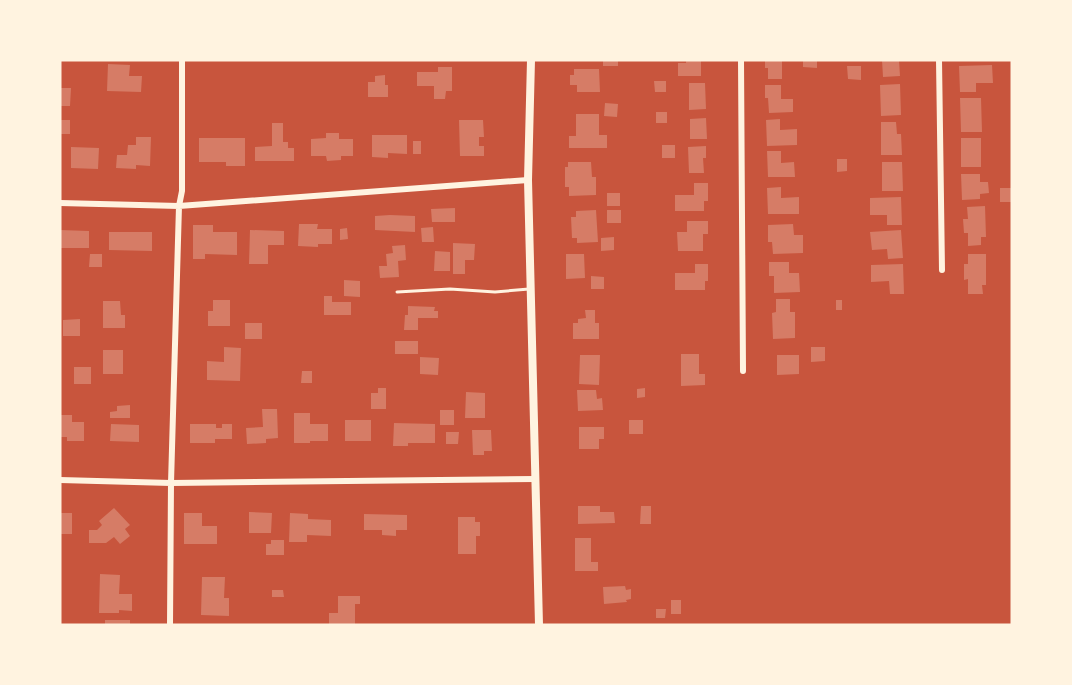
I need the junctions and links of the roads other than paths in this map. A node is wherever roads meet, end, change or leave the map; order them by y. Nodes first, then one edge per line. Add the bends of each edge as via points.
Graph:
1 (182, 60) edge
2 (531, 60) edge
3 (741, 60) edge
4 (939, 60) edge
5 (528, 180) junction
6 (60, 203) edge
7 (179, 206) junction
8 (942, 270) dead end
9 (530, 289) junction
10 (397, 292) dead end
11 (742, 370) dead end
12 (535, 479) junction
13 (60, 480) edge
14 (171, 483) junction
15 (170, 625) edge
16 (539, 625) edge

1 - 7 street
2 - 5 street
3 - 11 street
4 - 8 street
5 - 7 street
5 - 9 street
6 - 7 street
7 - 14 street
9 - 10 lane
9 - 12 street
12 - 14 street
12 - 16 street
13 - 14 street
14 - 15 street

